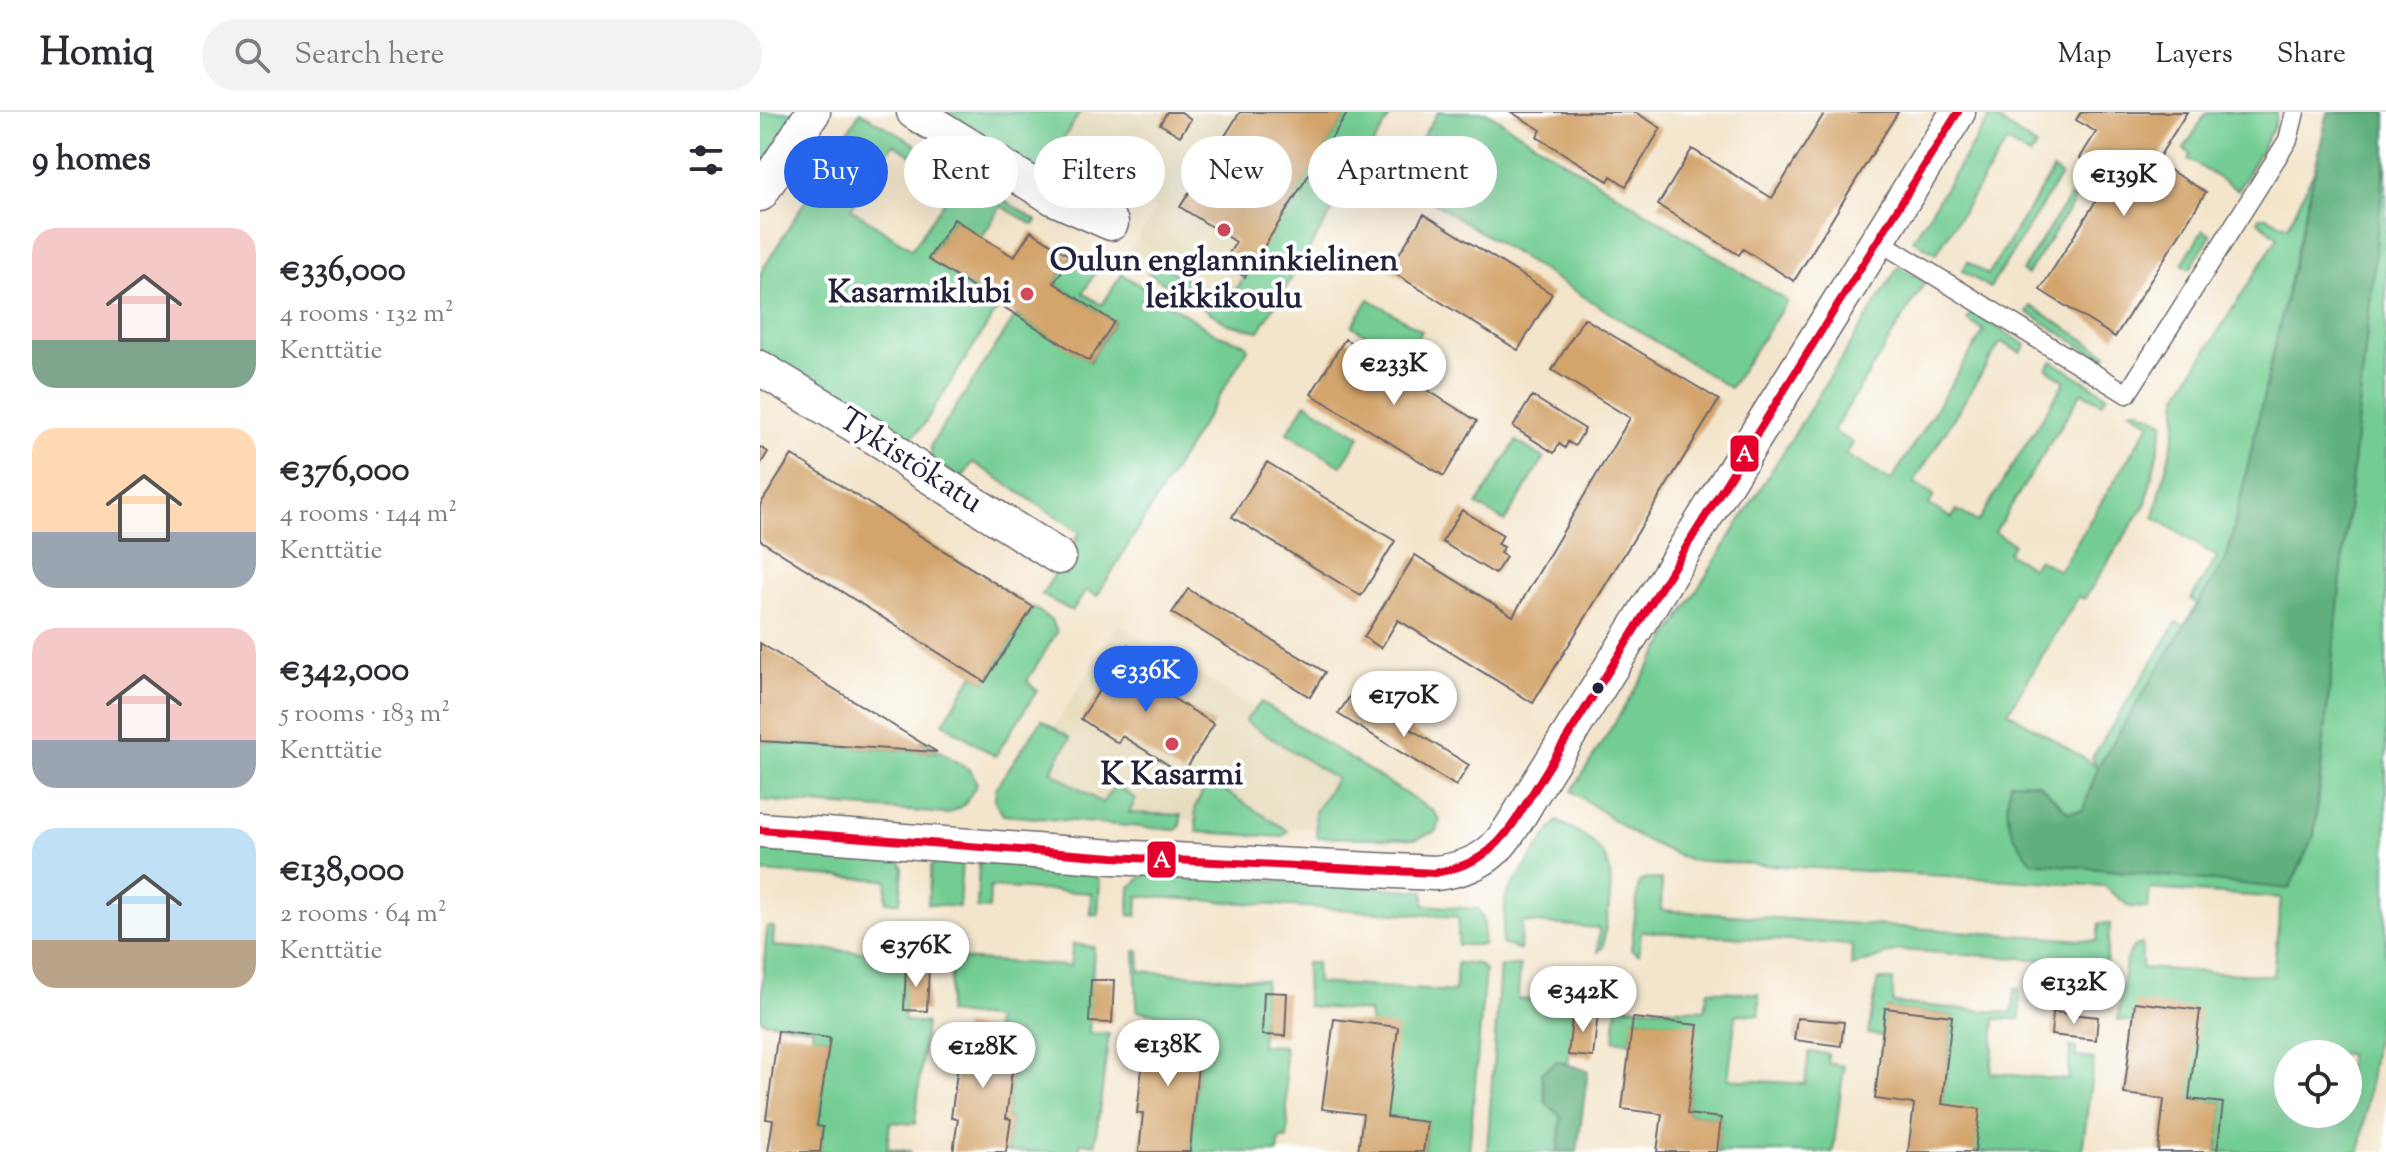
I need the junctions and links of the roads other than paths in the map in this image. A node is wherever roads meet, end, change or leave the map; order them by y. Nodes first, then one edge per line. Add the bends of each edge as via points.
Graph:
1 (813, 112) edge
2 (914, 112) edge
3 (1958, 112) edge
4 (2295, 112) edge
5 (760, 194) edge
6 (1111, 223) dead end
7 (1879, 241) junction
8 (760, 368) edge
9 (1059, 557) dead end
10 (760, 830) edge

1 - 5 street
2 - 6 street via 1054,198
3 - 7 street
4 - 7 lane via 2288,140 2127,394
7 - 10 street via 1501,843 1485,860 1435,873 1113,857
8 - 9 street, Tykistökatu

